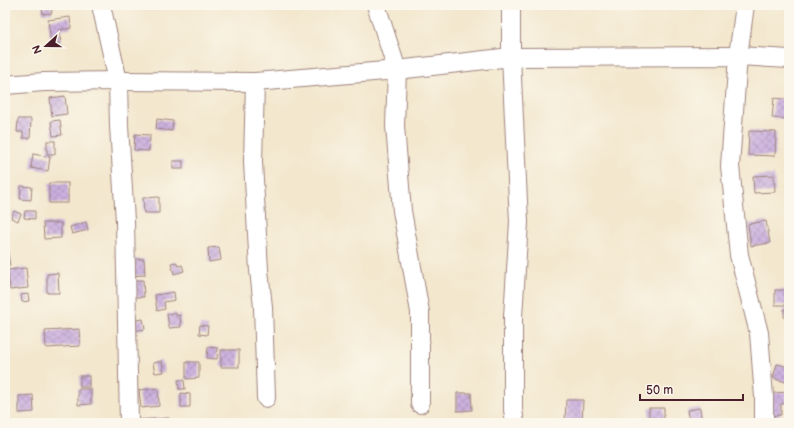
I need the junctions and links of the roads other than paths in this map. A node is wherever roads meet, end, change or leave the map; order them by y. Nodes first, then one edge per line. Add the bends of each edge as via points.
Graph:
1 (101, 5) edge
2 (376, 5) edge
3 (511, 5) edge
4 (745, 5) edge
5 (738, 56) junction
6 (511, 57) junction
7 (789, 59) edge
8 (397, 70) junction
9 (118, 81) junction
10 (255, 82) junction
11 (5, 85) edge
12 (266, 398) dead end
13 (420, 404) dead end
14 (129, 423) edge
15 (515, 423) edge
16 (764, 423) edge

1 - 9 street
2 - 8 street
3 - 6 street
4 - 5 street
5 - 6 street
5 - 7 street
5 - 16 street via 730,166 739,255 759,333
6 - 8 street
6 - 15 street via 519,222 513,317
8 - 10 street
8 - 13 street via 395,126 402,211 420,312
9 - 10 street
9 - 11 street
9 - 14 street via 125,221
10 - 12 street via 254,162

